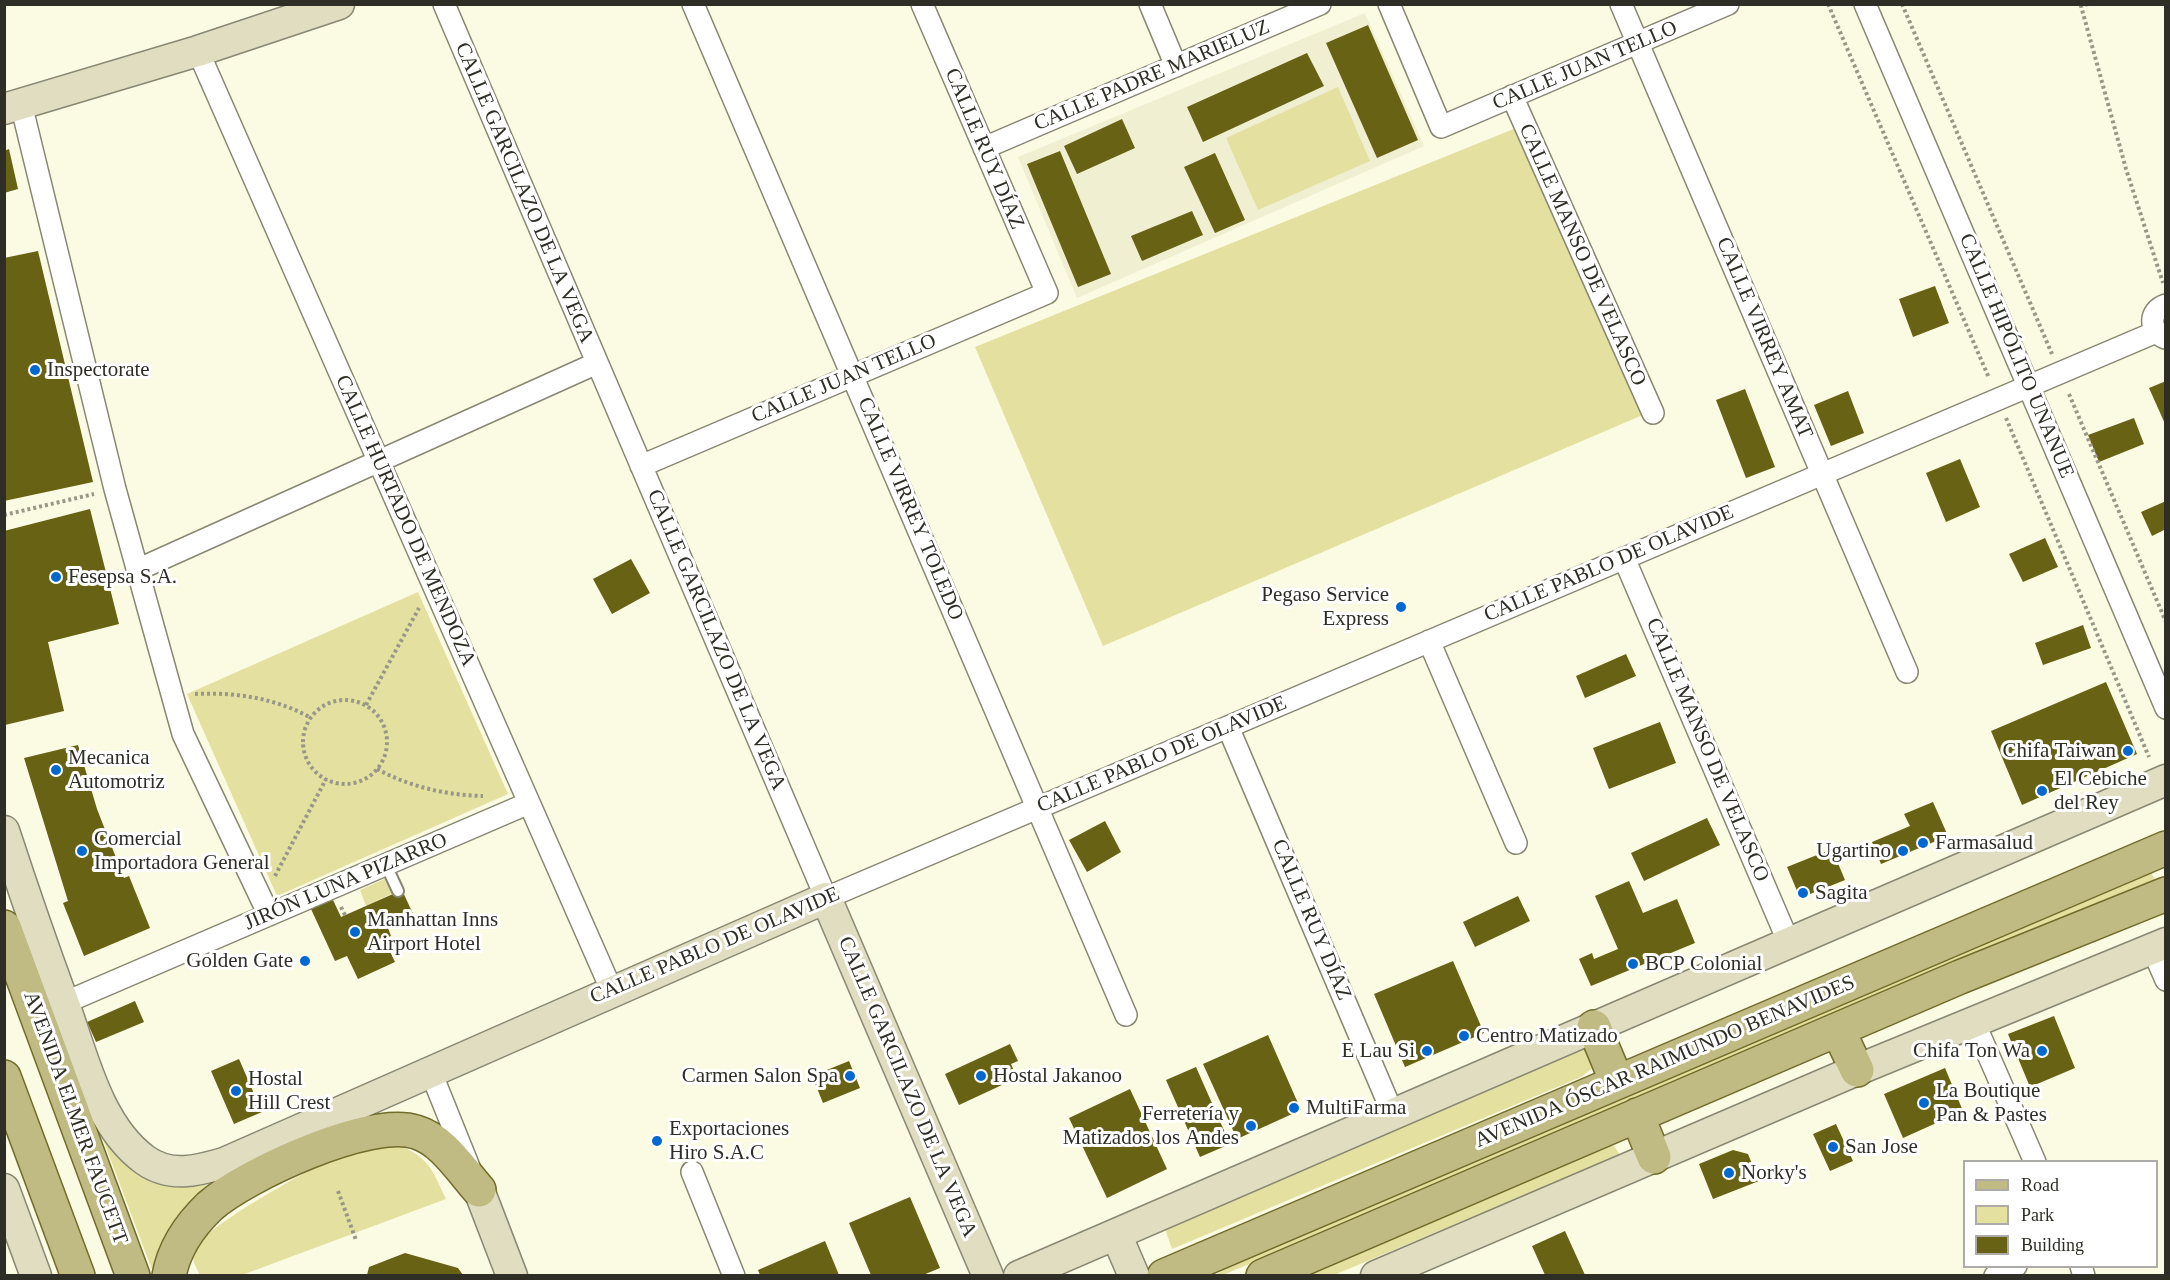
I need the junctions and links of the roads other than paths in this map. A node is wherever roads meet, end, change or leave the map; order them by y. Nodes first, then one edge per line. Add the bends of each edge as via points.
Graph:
1 (339, 4) edge
2 (444, 4) edge
3 (693, 4) edge
4 (922, 4) edge
5 (1150, 4) edge
6 (1320, 4) edge
7 (1389, 4) edge
8 (1621, 4) edge
9 (1728, 4) edge
10 (1865, 4) edge
11 (1290, 10) edge
12 (1637, 43) junction
13 (198, 51) junction
14 (1176, 66) junction
15 (1512, 96) junction
16 (13, 106) edge
17 (984, 148) junction
18 (1047, 293) joint
19 (2166, 304) edge
20 (2161, 335) edge
21 (597, 363) junction
22 (853, 375) junction
23 (2028, 386) junction
24 (1653, 413) dead end
25 (379, 461) junction
26 (641, 466) junction
27 (1822, 474) junction
28 (1624, 558) junction
29 (137, 570) junction
30 (1429, 641) junction
31 (1907, 672) dead end
32 (2166, 708) edge
33 (1228, 727) junction
34 (2166, 780) edge
35 (527, 797) junction
36 (1037, 808) junction
37 (4, 831) edge
38 (1516, 843) dead end
39 (2166, 848) edge
40 (386, 865) junction
41 (398, 891) dead end
42 (2166, 894) edge
43 (826, 898) junction
44 (265, 908) junction
45 (4, 927) edge
46 (1789, 943) junction
47 (2159, 946) edge
48 (2166, 980) edge
49 (612, 991) junction
50 (64, 1003) junction
51 (1126, 1015) dead end
52 (1974, 1022) junction
53 (1594, 1027) junction
54 (1838, 1030) junction
55 (430, 1070) junction
56 (1857, 1070) junction
57 (4, 1077) edge
58 (1617, 1082) junction
59 (1393, 1114) junction
60 (1637, 1115) junction
61 (1654, 1157) junction
62 (2036, 1160) edge
63 (692, 1172) dead end
64 (479, 1190) junction
65 (6, 1200) edge
66 (1116, 1234) junction
67 (1082, 1263) edge
68 (2011, 1268) edge
69 (36, 1275) edge
70 (78, 1275) edge
71 (133, 1275) edge
72 (169, 1275) edge
73 (512, 1275) edge
74 (734, 1275) edge
75 (988, 1275) edge
76 (1019, 1275) edge
77 (1134, 1275) edge
78 (1164, 1275) edge
79 (1263, 1275) edge
80 (1376, 1275) edge
81 (1995, 1275) edge

1 - 13 main road
2 - 21 street, CALLE GARCILAZO DE LA VEGA
3 - 22 street, CALLE VIRREY TOLEDO
4 - 17 street, CALLE RUY DÍAZ
5 - 14 street
6 - 11 street, CALLE PADRE MARIELUZ
7 - 15 street, CALLE JUAN TELLO via 1441,127
8 - 12 street, CALLE VIRREY AMAT
9 - 12 street, CALLE JUAN TELLO
10 - 23 street, CALLE HIPÓLITO UNANUE
11 - 14 street, CALLE PADRE MARIELUZ
12 - 15 street, CALLE JUAN TELLO
12 - 27 street, CALLE VIRREY AMAT
13 - 16 main road
13 - 25 street, CALLE HURTADO DE MENDOZA
14 - 17 street, CALLE PADRE MARIELUZ
15 - 24 street, CALLE MANSO DE VELASCO
16 - 29 street
17 - 18 street, CALLE RUY DÍAZ
18 - 22 street, CALLE JUAN TELLO
19 - 20 street, CALLE PABLO DE OLAVIDE via 2153,314 2153,326
20 - 23 street, CALLE PABLO DE OLAVIDE
21 - 25 street
21 - 26 street, CALLE GARCILAZO DE LA VEGA
22 - 26 street, CALLE JUAN TELLO
22 - 36 street, CALLE VIRREY TOLEDO
23 - 27 street, CALLE PABLO DE OLAVIDE
23 - 32 street, CALLE HIPÓLITO UNANUE
25 - 29 street
25 - 35 street, CALLE HURTADO DE MENDOZA
26 - 43 street, CALLE GARCILAZO DE LA VEGA
27 - 28 street, CALLE PABLO DE OLAVIDE
27 - 31 street, CALLE VIRREY AMAT
28 - 30 street, CALLE PABLO DE OLAVIDE
28 - 46 street, CALLE MANSO DE VELASCO
29 - 44 street via 183,734
30 - 33 street, CALLE PABLO DE OLAVIDE
30 - 38 street
33 - 36 street, CALLE PABLO DE OLAVIDE
33 - 59 street, CALLE RUY DÍAZ
34 - 46 main road
35 - 40 street, JIRÓN LUNA PIZARRO
35 - 49 street, CALLE HURTADO DE MENDOZA
36 - 43 street, CALLE PABLO DE OLAVIDE
36 - 51 street, CALLE VIRREY TOLEDO
37 - 50 main road
39 - 58 main road, AVENIDA ÓSCAR RAIMUNDO BENAVIDES
40 - 41 lane
40 - 44 street, JIRÓN LUNA PIZARRO
42 - 54 main road, AVENIDA ÓSCAR RAIMUNDO BENAVIDES
43 - 49 main road, CALLE PABLO DE OLAVIDE
43 - 75 main road, CALLE GARCILAZO DE LA VEGA
44 - 50 street, JIRÓN LUNA PIZARRO
45 - 71 main road, AVENIDA ELMER FAUCETT
46 - 53 main road
47 - 48 street
47 - 52 main road
49 - 55 main road, CALLE PABLO DE OLAVIDE
50 - 55 main road, CALLE PABLO DE OLAVIDE via 95,1089 111,1120 146,1161 169,1171 195,1172 224,1163
52 - 56 main road
52 - 62 street
53 - 58 main road
53 - 59 main road
54 - 56 main road
54 - 60 main road, AVENIDA ÓSCAR RAIMUNDO BENAVIDES
55 - 64 street
56 - 61 main road
57 - 70 main road
58 - 78 main road, AVENIDA ÓSCAR RAIMUNDO BENAVIDES
59 - 66 main road
60 - 61 main road
60 - 79 main road, AVENIDA ÓSCAR RAIMUNDO BENAVIDES
61 - 80 main road
63 - 74 street
64 - 72 main road via 439,1145 416,1132 390,1128 360,1133 266,1171 211,1205 190,1227
64 - 73 main road
65 - 69 main road
66 - 67 main road
66 - 77 main road
67 - 76 main road
68 - 81 street

